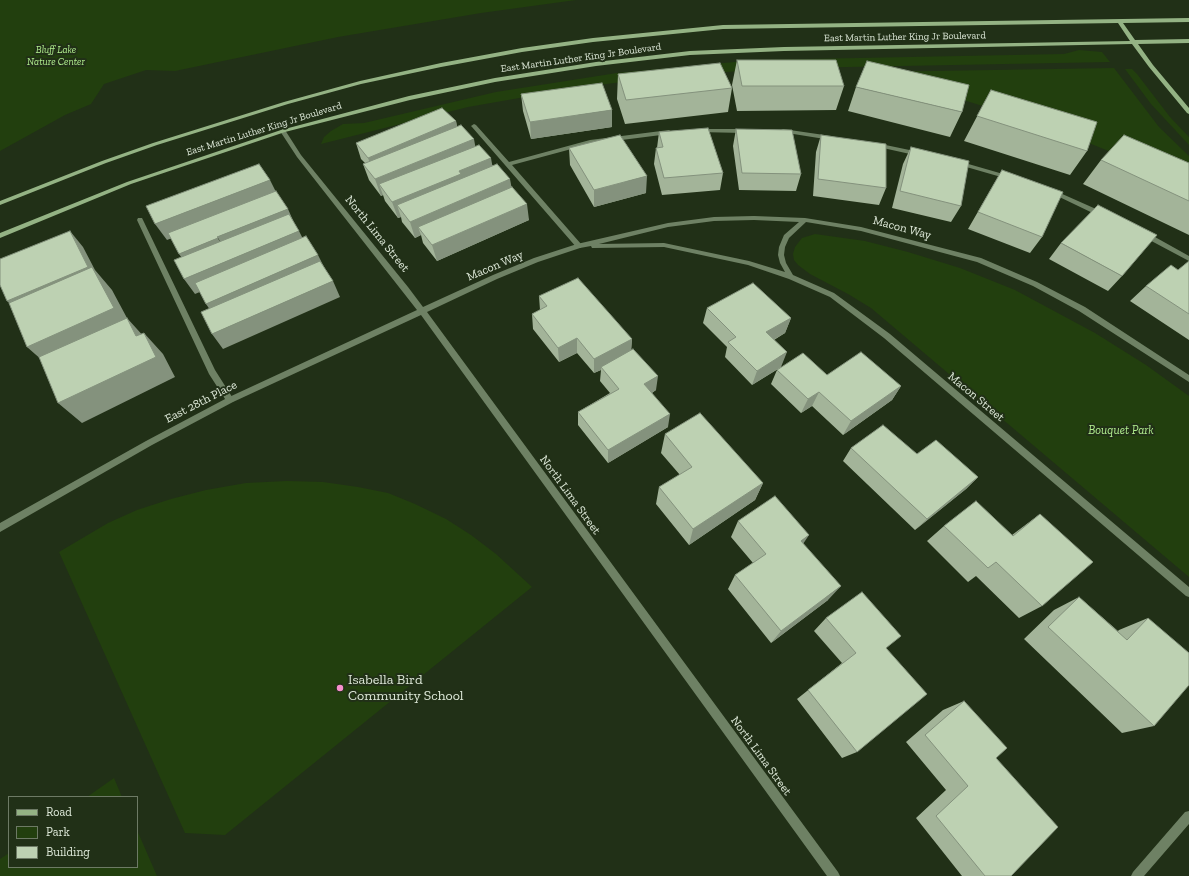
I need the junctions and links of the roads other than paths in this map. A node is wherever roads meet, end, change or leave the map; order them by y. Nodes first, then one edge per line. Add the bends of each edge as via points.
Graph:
1 (1189, 20) edge
2 (1119, 21) junction
3 (1189, 41) edge
4 (1133, 42) junction
5 (1189, 112) edge
6 (474, 126) dead end
7 (778, 130) edge
8 (283, 131) junction
9 (677, 131) edge
10 (693, 131) edge
11 (754, 131) edge
12 (840, 139) edge
13 (870, 144) edge
14 (929, 156) edge
15 (951, 161) edge
16 (509, 164) junction
17 (1015, 179) edge
18 (1042, 188) edge
19 (0, 203) edge
20 (1106, 217) edge
21 (140, 220) dead end
22 (806, 220) junction
23 (1135, 230) edge
24 (0, 236) edge
25 (580, 246) junction
26 (1189, 259) edge
27 (791, 277) junction
28 (421, 311) junction
29 (1189, 379) edge
30 (230, 400) junction
31 (0, 528) edge
32 (1189, 593) edge
33 (1189, 816) edge
34 (834, 876) edge
35 (1137, 876) edge

1 - 2 main road, East Martin Luther King Jr Boulevard
2 - 4 main road
2 - 19 main road, East Martin Luther King Jr Boulevard via 723,27 522,50 360,83 286,103 148,147
3 - 4 main road, East Martin Luther King Jr Boulevard
4 - 5 main road
4 - 8 main road, East Martin Luther King Jr Boulevard via 690,53 495,80 409,98
6 - 16 street
7 - 12 street
8 - 24 main road, East Martin Luther King Jr Boulevard via 129,183
8 - 28 street, North Lima Street via 299,156
9 - 16 street via 590,142
10 - 11 street
13 - 14 street
15 - 17 street
16 - 25 street
18 - 20 street
21 - 30 street via 212,372
22 - 25 street, Macon Way via 714,219 668,225
22 - 27 street via 786,237 782,246 781,254
22 - 29 street, Macon Way via 861,229 979,260 1035,284 1082,309
23 - 26 street
25 - 27 street, Macon Way via 664,245 749,263
25 - 28 street, Macon Way via 536,260
27 - 32 street, Macon Street via 832,295 888,336
28 - 30 street, East 28th Place
28 - 34 street, North Lima Street
30 - 31 street, East 28th Place
33 - 35 street

